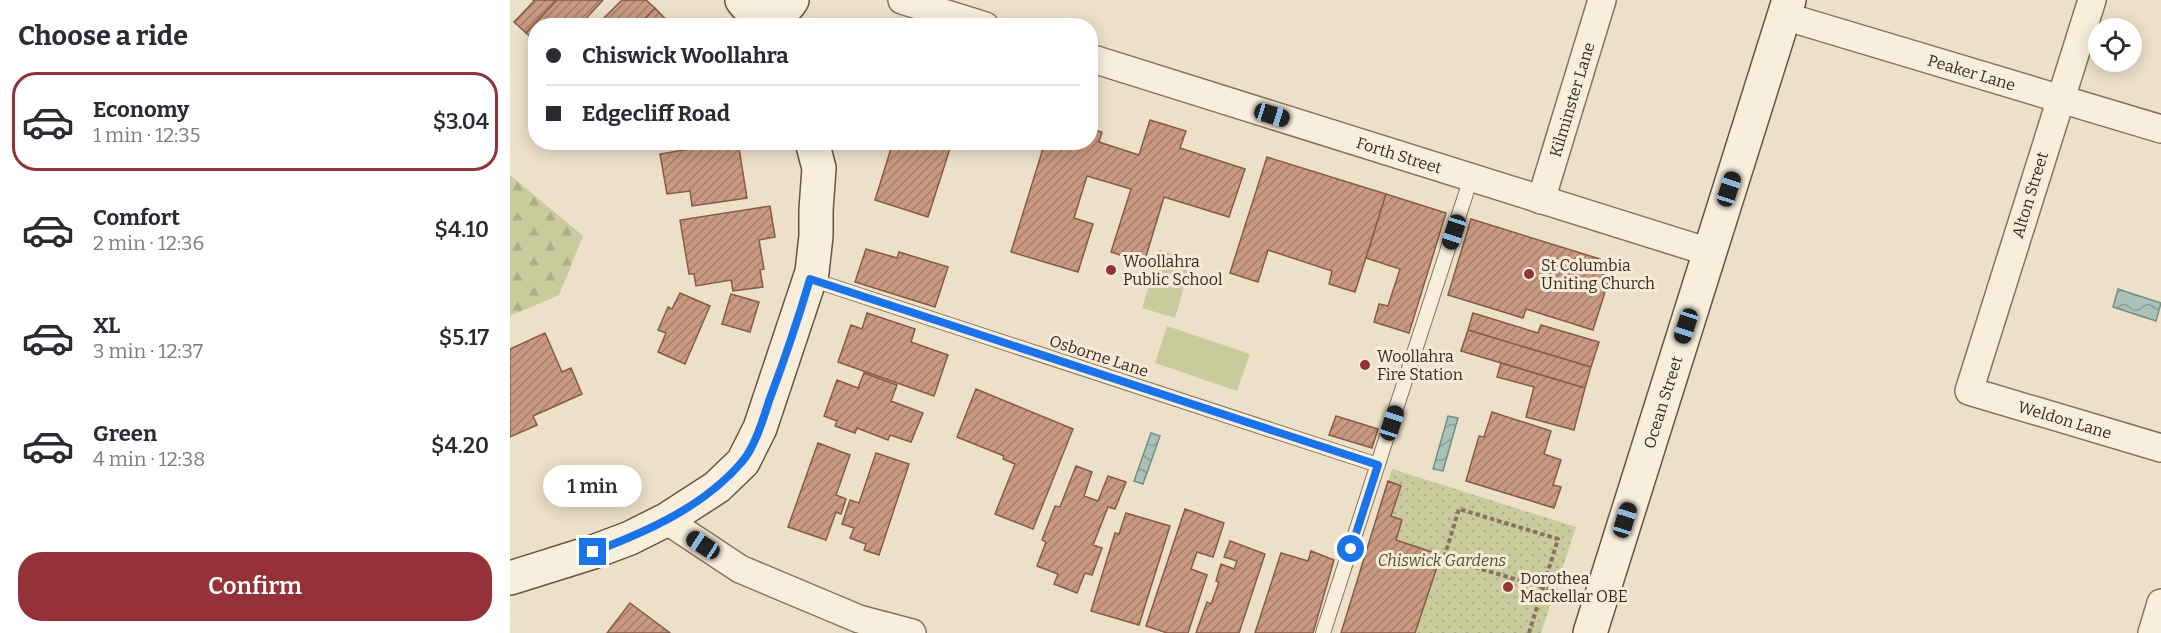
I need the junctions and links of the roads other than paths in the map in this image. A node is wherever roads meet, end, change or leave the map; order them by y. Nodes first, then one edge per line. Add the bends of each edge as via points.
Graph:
1 (902, 0) edge
2 (1602, 0) edge
3 (2092, 0) edge
4 (1786, 8) edge
5 (790, 11) edge
6 (753, 13) edge
7 (959, 18) edge
8 (1098, 61) edge
9 (2060, 100) junction
10 (2161, 129) edge
11 (798, 150) edge
12 (815, 150) edge
13 (1471, 178) junction
14 (1541, 200) junction
15 (816, 210) junction
16 (1709, 252) junction
17 (810, 279) junction
18 (1969, 391) joint
19 (2161, 448) edge
20 (1378, 465) junction
21 (666, 520) junction
22 (510, 578) edge
23 (2161, 603) edge
24 (912, 633) edge
25 (1323, 633) edge
26 (1590, 633) edge
27 (2152, 633) edge

1 - 7 street
2 - 14 street, Kilminster Lane
3 - 9 street, Alton Street
4 - 9 street, Peaker Lane
4 - 16 street, Ocean Street
5 - 6 street via 773,15
8 - 13 street, Forth Street
9 - 10 street, Peaker Lane
9 - 18 street, Alton Street
11 - 15 street
12 - 15 street via 819,168
13 - 14 street, Forth Street
13 - 20 lane
14 - 16 street, Forth Street
15 - 17 street
16 - 26 street, Ocean Street
17 - 20 lane, Osborne Lane
17 - 21 street via 760,428 743,462 717,487
18 - 19 street, Weldon Lane
20 - 25 lane
21 - 22 street via 593,552
21 - 24 street via 740,569 859,619
23 - 27 street

